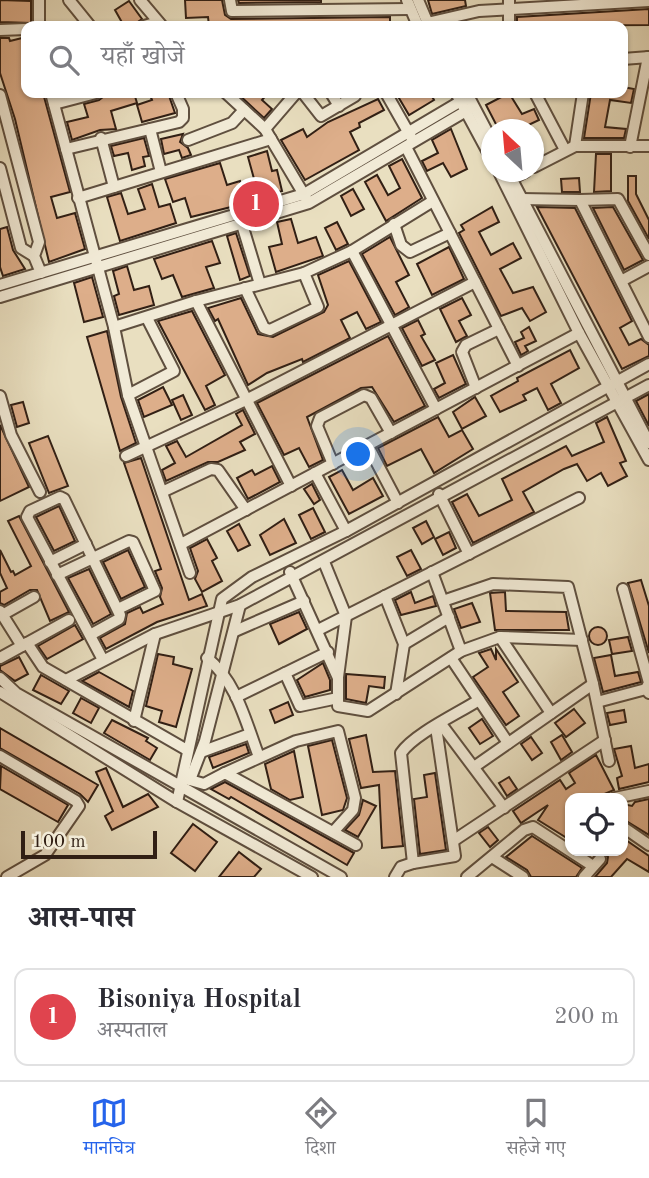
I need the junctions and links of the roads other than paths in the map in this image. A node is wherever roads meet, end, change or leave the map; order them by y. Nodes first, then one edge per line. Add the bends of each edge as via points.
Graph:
1 (39, 0) edge
2 (69, 0) edge
3 (141, 0) edge
4 (418, 0) edge
5 (649, 1) edge
6 (612, 2) edge
7 (560, 3) edge
8 (408, 4) edge
9 (509, 4) edge
10 (233, 5) edge
11 (363, 5) edge
12 (475, 6) edge
13 (39, 21) edge
14 (86, 21) edge
15 (158, 21) edge
16 (421, 21) edge
17 (423, 21) edge
18 (435, 21) edge
19 (21, 29) edge
20 (0, 30) edge
21 (648, 57) edge
22 (628, 59) edge
23 (0, 95) edge
24 (52, 98) edge
25 (178, 98) edge
26 (231, 98) edge
27 (293, 98) edge
28 (306, 98) edge
29 (334, 98) edge
30 (352, 98) edge
31 (389, 98) edge
32 (539, 98) edge
33 (582, 98) edge
34 (465, 100) edge
35 (339, 106) junction
36 (244, 110) junction
37 (481, 123) edge
38 (4, 124) edge
39 (150, 129) junction
40 (268, 134) junction
41 (481, 134) edge
42 (101, 138) junction
43 (188, 140) dead end
44 (410, 140) junction
45 (649, 146) edge
46 (630, 147) junction
47 (570, 148) junction
48 (65, 149) junction
49 (544, 162) edge
50 (0, 168) edge
51 (161, 172) junction
52 (504, 182) edge
53 (513, 182) edge
54 (114, 187) junction
55 (78, 198) junction
56 (306, 199) junction
57 (521, 199) junction
58 (580, 200) junction
59 (433, 201) junction
60 (241, 221) junction
61 (394, 224) junction
62 (450, 233) junction
63 (352, 251) junction
64 (649, 255) edge
65 (34, 256) junction
66 (96, 264) junction
67 (649, 266) edge
68 (41, 273) junction
69 (304, 273) junction
70 (623, 280) junction
71 (475, 282) junction
72 (260, 284) junction
73 (0, 285) edge
74 (245, 288) junction
75 (0, 297) edge
76 (196, 301) junction
77 (644, 314) edge
78 (147, 318) junction
79 (391, 325) junction
80 (114, 327) junction
81 (499, 329) junction
82 (579, 333) junction
83 (649, 337) edge
84 (649, 364) edge
85 (518, 366) junction
86 (613, 383) junction
87 (649, 385) edge
88 (476, 388) junction
89 (128, 395) junction
90 (0, 396) edge
91 (622, 399) junction
92 (246, 400) junction
93 (436, 409) junction
94 (391, 433) junction
95 (649, 443) edge
96 (368, 446) junction
97 (145, 448) junction
98 (126, 456) dead end
99 (649, 460) edge
100 (333, 464) junction
101 (315, 474) junction
102 (433, 483) junction
103 (291, 486) junction
104 (40, 492) dead end
105 (162, 492) junction
106 (442, 498) junction
107 (579, 498) dead end
108 (398, 503) junction
109 (246, 510) junction
110 (346, 531) junction
111 (86, 544) junction
112 (181, 544) junction
113 (469, 554) junction
114 (93, 558) junction
115 (50, 562) junction
116 (324, 562) junction
117 (286, 563) junction
118 (432, 572) junction
119 (191, 573) dead end
120 (57, 575) junction
121 (293, 578) junction
122 (623, 589) dead end
123 (385, 596) junction
124 (34, 597) dead end
125 (304, 601) junction
126 (443, 601) junction
127 (240, 605) junction
128 (118, 609) junction
129 (218, 610) junction
130 (1, 613) edge
131 (346, 616) junction
132 (449, 617) junction
133 (69, 620) dead end
134 (318, 630) junction
135 (235, 631) junction
136 (155, 634) junction
137 (90, 635) junction
138 (500, 637) junction
139 (582, 640) junction
140 (25, 644) junction
141 (404, 644) junction
142 (461, 651) junction
143 (328, 652) junction
144 (0, 658) edge
145 (208, 658) junction
146 (450, 658) junction
147 (103, 660) junction
148 (222, 670) junction
149 (285, 673) junction
150 (0, 678) edge
151 (338, 678) junction
152 (65, 680) junction
153 (593, 684) junction
154 (647, 691) edge
155 (0, 692) edge
156 (396, 694) junction
157 (236, 697) junction
158 (338, 698) junction
159 (479, 700) junction
160 (597, 702) junction
161 (551, 713) junction
162 (134, 721) junction
163 (439, 725) junction
164 (250, 734) junction
165 (605, 740) junction
166 (508, 743) junction
167 (187, 750) junction
168 (201, 752) junction
169 (0, 756) edge
170 (259, 757) junction
171 (609, 761) dead end
172 (474, 767) junction
173 (225, 773) junction
174 (185, 782) junction
175 (649, 791) edge
176 (628, 795) edge
177 (177, 802) junction
178 (504, 808) junction
179 (628, 830) edge
180 (334, 831) junction
181 (453, 841) junction
182 (356, 845) dead end
183 (649, 845) edge
184 (492, 857) junction
185 (413, 863) junction
186 (7, 877) edge
187 (312, 877) edge
188 (341, 877) edge
189 (395, 877) edge
190 (467, 877) edge
191 (523, 877) edge
192 (584, 877) edge

1 - 13 street
2 - 14 street
3 - 15 street
4 - 17 street
5 - 6 street
6 - 7 street
7 - 9 street
8 - 11 street
8 - 16 street
9 - 12 street
10 - 11 street
12 - 18 street
19 - 20 street
21 - 22 street
21 - 46 street
23 - 38 street
24 - 48 street
25 - 39 street via 183,118
26 - 36 street
27 - 40 street
28 - 35 street via 318,115
29 - 35 street
30 - 35 street
31 - 44 street
32 - 47 street
33 - 47 street
34 - 37 street
34 - 41 street
34 - 44 street
36 - 40 street
36 - 43 street via 232,122
38 - 65 street via 39,242
39 - 42 street
39 - 51 street
40 - 51 street
40 - 56 street
42 - 48 street
42 - 54 street
44 - 56 street
44 - 59 street
45 - 46 street
46 - 47 street
47 - 49 street
48 - 55 street
50 - 65 street via 21,248
51 - 54 street
52 - 82 street
53 - 57 street
54 - 55 street
55 - 66 street
56 - 60 street
57 - 58 street
57 - 86 street
58 - 64 street via 618,199
58 - 70 street
59 - 61 street
59 - 62 street
60 - 66 street
60 - 72 street
61 - 62 street via 401,244 410,252
61 - 63 street
62 - 71 street
63 - 69 street
63 - 79 street
65 - 68 street
66 - 68 street
66 - 75 street
66 - 80 street
67 - 70 street
68 - 73 street
69 - 72 street
69 - 74 street via 318,307 270,330 264,328
70 - 77 street
71 - 79 street
71 - 81 street
72 - 74 street
74 - 76 street
76 - 78 street
76 - 92 street
77 - 83 street
78 - 80 street
78 - 89 street via 174,371
79 - 92 street
79 - 93 street
80 - 89 street
81 - 85 street
81 - 88 street via 466,345 462,352
82 - 85 street
82 - 86 street
84 - 86 street
85 - 88 street
86 - 91 street
86 - 102 street
87 - 91 street
88 - 93 street
89 - 97 street
90 - 104 street via 11,435
91 - 95 street
91 - 99 street
91 - 106 street
92 - 97 street
92 - 103 street
93 - 94 street
94 - 96 street
94 - 100 street via 371,398 364,395 320,418 317,426
96 - 100 street
96 - 108 street
97 - 98 street
97 - 105 street
100 - 101 street
101 - 103 street
101 - 110 street
102 - 106 street
102 - 108 street
103 - 109 street
105 - 109 street via 218,470
105 - 112 street
106 - 113 street
106 - 116 street
107 - 113 street
108 - 110 street
109 - 112 street
110 - 117 street
111 - 114 street
111 - 115 street
111 - 115 street via 62,497 30,511 27,517
112 - 119 street
113 - 118 street
114 - 120 street
114 - 128 street
114 - 128 street via 129,541 135,544 155,591
115 - 120 street
116 - 121 street
116 - 131 street
117 - 121 street
117 - 129 street via 233,589
118 - 123 street
118 - 126 street
120 - 137 street
121 - 125 street
121 - 127 street
122 - 154 street via 649,683
123 - 131 street
123 - 141 street
124 - 130 street
125 - 134 street
125 - 135 street
126 - 132 street
126 - 139 street via 493,584 568,587
127 - 129 street
127 - 135 street
128 - 137 street via 119,619
129 - 136 street
129 - 145 street
130 - 140 street
131 - 134 street
131 - 151 street
132 - 141 street
132 - 142 street
133 - 140 street
134 - 143 street
135 - 148 street
136 - 147 street
136 - 162 street
137 - 147 street
138 - 139 street
138 - 142 street
138 - 161 street
139 - 153 street
140 - 144 street
140 - 152 street via 41,665
141 - 156 street
142 - 146 street
143 - 149 street
143 - 151 street
145 - 148 street
145 - 167 street
146 - 156 street
146 - 159 street
147 - 152 street
148 - 157 street
148 - 168 street
149 - 157 street
149 - 158 street via 300,706
150 - 174 street via 16,693
151 - 158 street
152 - 162 street
153 - 160 street
153 - 161 street
154 - 160 street
155 - 177 street
156 - 158 street via 368,711 338,706
157 - 164 street
159 - 163 street
159 - 166 street
160 - 165 street
161 - 166 street
162 - 167 street
163 - 172 street
163 - 181 street
163 - 185 street via 401,754
164 - 168 street
164 - 170 street
165 - 171 street
165 - 178 street
166 - 172 street
167 - 174 street
168 - 174 street
169 - 186 street via 79,806 45,855
170 - 173 street
170 - 180 street via 296,741 338,731 355,798 353,810
172 - 178 street
173 - 174 street via 204,784
173 - 180 street
174 - 177 street
174 - 188 street
175 - 176 street
177 - 187 street
178 - 181 street
179 - 183 street
180 - 182 street
181 - 185 street via 455,856
184 - 190 street
184 - 191 street
184 - 192 street via 533,827 596,863
185 - 189 street via 401,867

